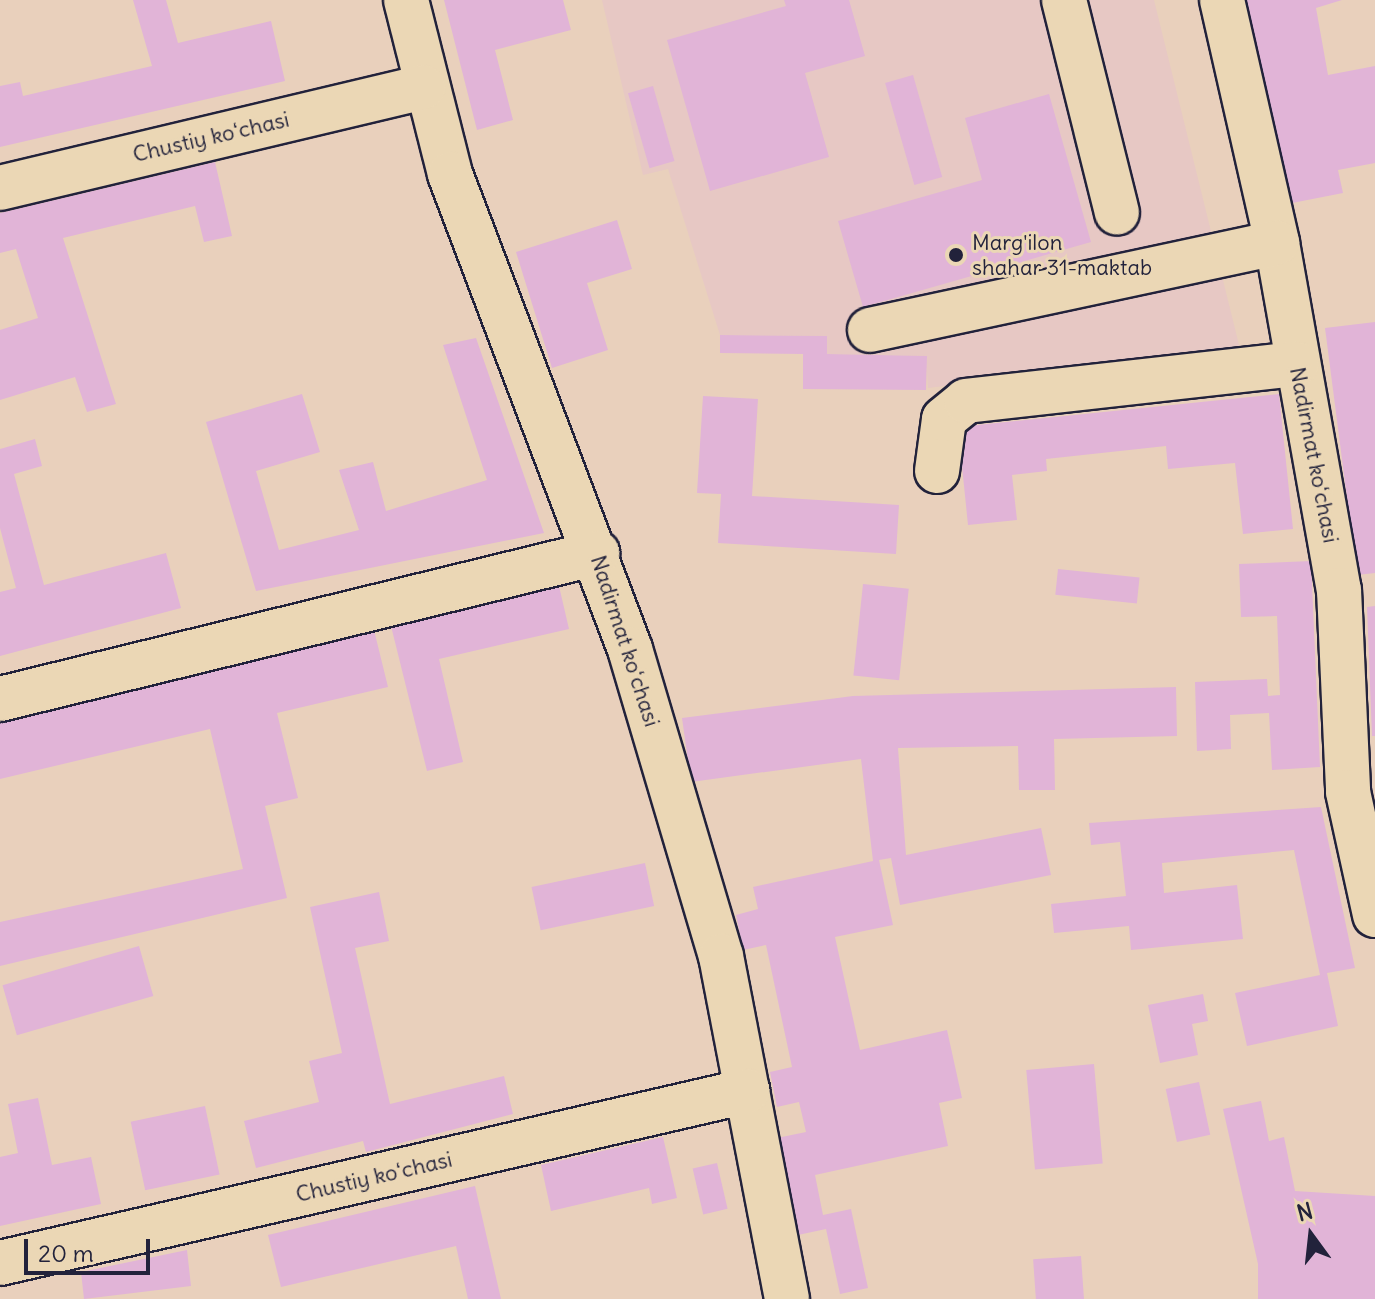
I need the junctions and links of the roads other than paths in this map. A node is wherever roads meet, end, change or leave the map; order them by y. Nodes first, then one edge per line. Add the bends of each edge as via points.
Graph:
1 (406, 0) edge
2 (1064, 0) edge
3 (1222, 0) edge
4 (423, 87) junction
5 (0, 188) edge
6 (1117, 213) dead end
7 (1277, 243) junction
8 (870, 330) dead end
9 (1297, 364) junction
10 (937, 471) dead end
11 (597, 553) junction
12 (0, 699) edge
13 (1375, 915) edge
14 (747, 1091) junction
15 (0, 1263) edge
16 (787, 1299) edge

1 - 4 street, Nadirmat koʻchasi
2 - 6 street
3 - 7 street, Nadirmat koʻchasi
4 - 5 street, Chustiy koʻchasi
4 - 11 street, Nadirmat koʻchasi
7 - 8 street
7 - 9 street, Nadirmat koʻchasi
9 - 10 street via 966,401 944,419
9 - 13 street, Nadirmat koʻchasi via 1339,590 1348,792
11 - 12 street
11 - 14 street, Nadirmat koʻchasi via 721,956
14 - 15 street, Chustiy koʻchasi
14 - 16 street, Nadirmat koʻchasi

